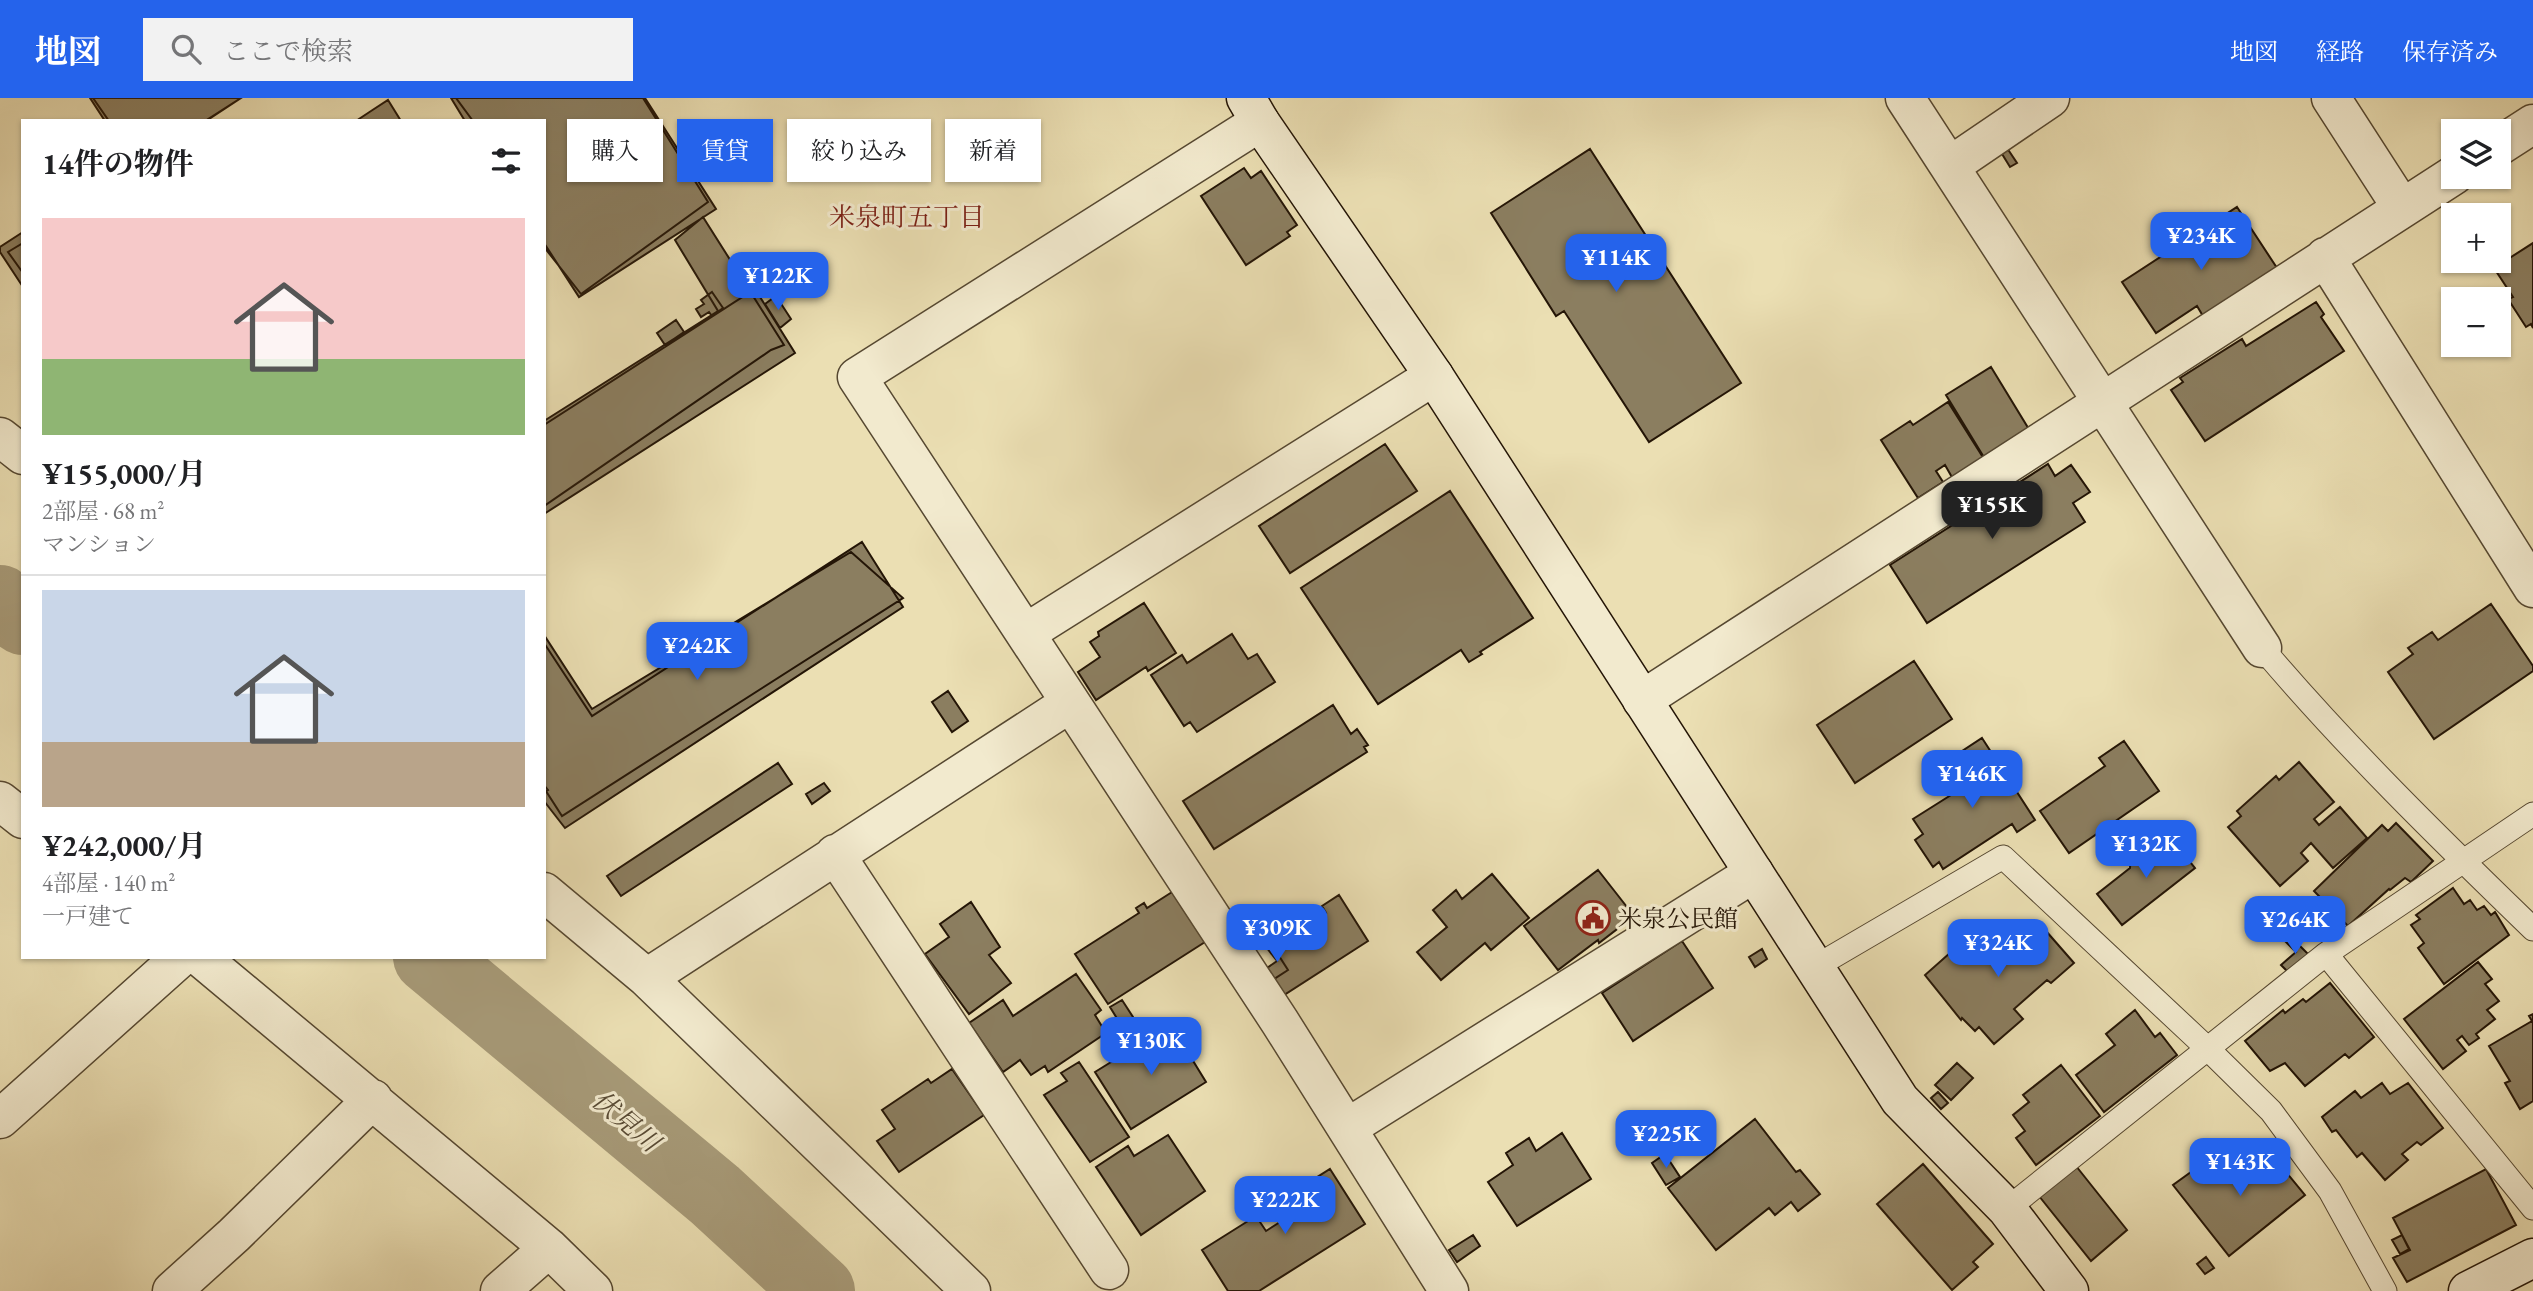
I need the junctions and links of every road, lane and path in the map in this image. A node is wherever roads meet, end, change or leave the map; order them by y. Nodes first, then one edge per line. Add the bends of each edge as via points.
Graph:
1 (1905, 98) edge
2 (2050, 98) edge
3 (2332, 98) edge
4 (1253, 110) edge
5 (2533, 124) edge
6 (2511, 138) edge
7 (1950, 166) junction
8 (2441, 183) edge
9 (2402, 208) junction
10 (2325, 257) junction
11 (1434, 376) junction
12 (2103, 400) junction
13 (2533, 588) edge
14 (1026, 633) junction
15 (2262, 648) joint
16 (1642, 700) junction
17 (1070, 703) junction
18 (2533, 814) edge
19 (835, 854) junction
20 (2463, 862) junction
21 (1754, 873) junction
22 (546, 894) edge
23 (2533, 929) edge
24 (2326, 954) junction
25 (179, 959) edge
26 (202, 959) edge
27 (1815, 967) junction
28 (647, 978) junction
29 (2208, 1049) junction
30 (373, 1099) junction
31 (0, 1119) edge
32 (1347, 1128) junction
33 (2533, 1208) edge
34 (2007, 1209) junction
35 (549, 1248) junction
36 (2533, 1258) edge
37 (1109, 1270) dead end
38 (172, 1291) edge
39 (500, 1291) edge
40 (593, 1291) edge
41 (971, 1291) edge
42 (1449, 1291) edge
43 (2069, 1291) edge
44 (2385, 1291) edge
45 (2468, 1291) edge

1 - 7 street
2 - 7 street
3 - 9 street
4 - 11 street
4 - 14 street via 857,377
5 - 6 street
7 - 12 street
8 - 9 street
9 - 10 street
10 - 12 street
10 - 13 street
11 - 14 street
11 - 16 street
12 - 15 street
12 - 16 street
14 - 17 street
15 - 20 lane via 2312,707
16 - 21 street
17 - 19 street
17 - 32 street
18 - 20 lane
19 - 28 street
19 - 37 street
20 - 23 lane
20 - 24 lane
21 - 27 street
21 - 32 street
22 - 28 street
24 - 29 lane
24 - 33 lane
25 - 31 street
26 - 30 street
27 - 29 lane via 2003,858
27 - 34 street via 1900,1100
28 - 41 street
29 - 34 lane
29 - 44 lane via 2271,1111 2330,1191
30 - 35 street
30 - 38 street
32 - 42 street
34 - 43 street
35 - 39 street
35 - 40 street
36 - 45 street

